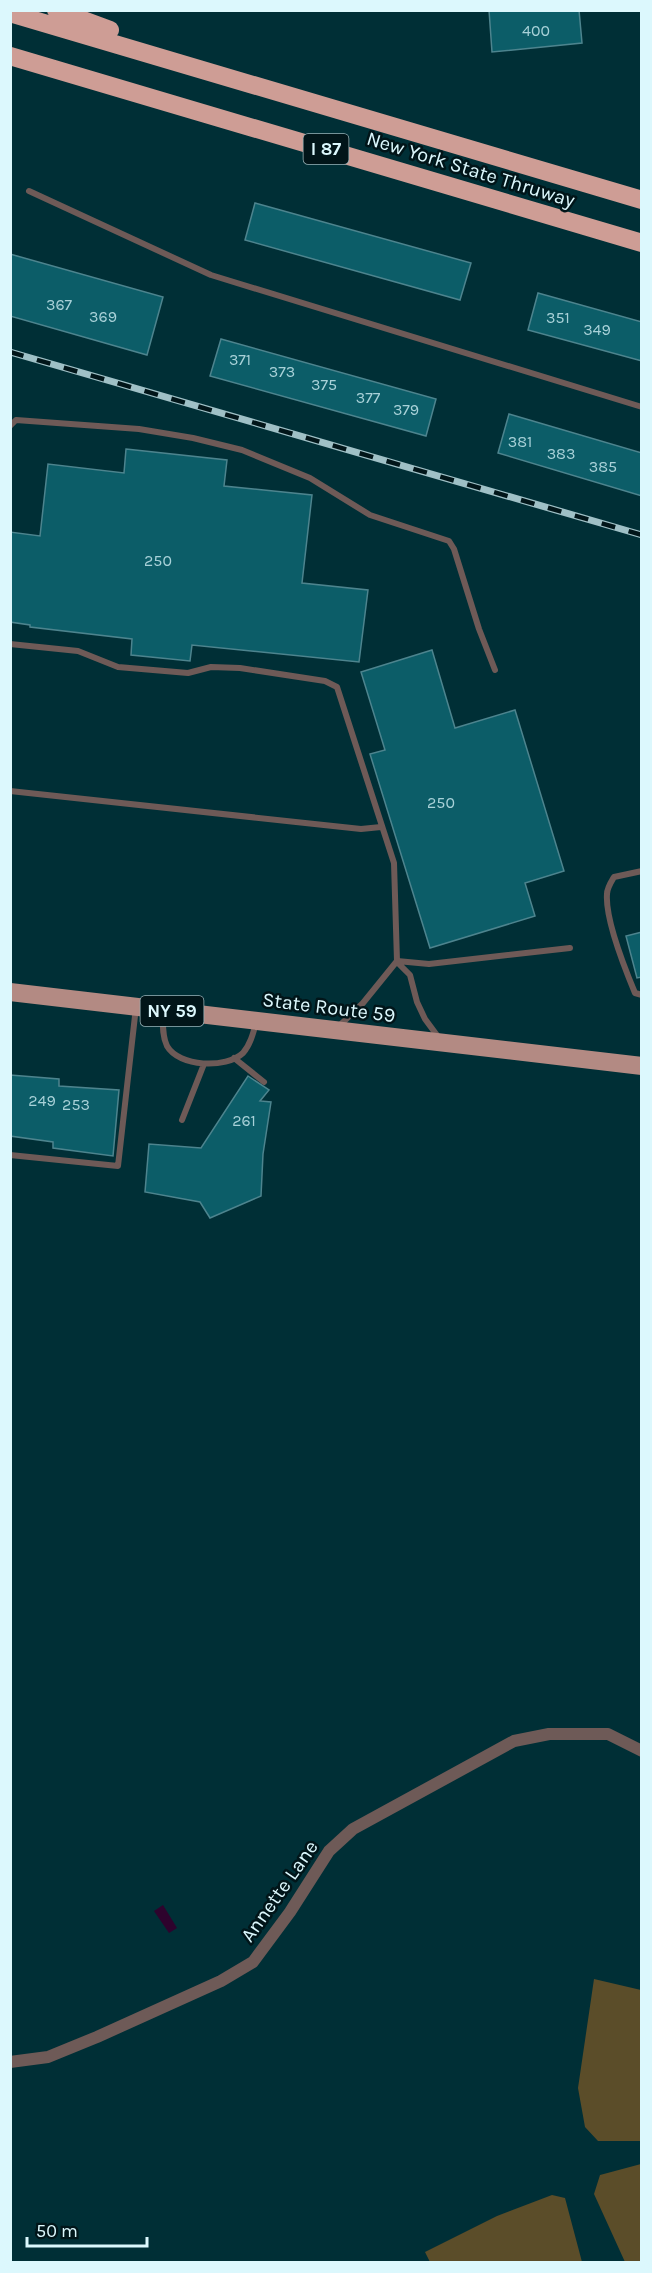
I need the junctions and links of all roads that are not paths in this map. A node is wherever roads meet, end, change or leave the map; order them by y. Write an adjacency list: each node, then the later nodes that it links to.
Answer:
1 (56, 10): 5 (highway)
2 (10, 13): 5 (highway, New York State Thruway / I 87)
3 (10, 56): 6 (highway, New York State Thruway / I 87)
4 (10, 67): 6 (highway)
5 (272, 90): 8 (highway, New York State Thruway / I 87)
6 (259, 129): 9 (highway, New York State Thruway / I 87)
7 (29, 191): 10 (lane)
8 (642, 200)
9 (642, 243)
10 (642, 407)
11 (10, 426): 13 (lane)
12 (10, 644): 15 (lane)
13 (495, 670)
14 (10, 791): 15 (lane)
15 (381, 827): 18 (lane)
16 (642, 871): 20 (lane)
17 (570, 948): 18 (lane)
18 (397, 962): 24 (lane); 25 (lane)
19 (10, 992): 21 (main road, State Route 59 / NY 59)
20 (642, 995)
21 (136, 1007): 22 (main road, State Route 59 / NY 59); 31 (lane)
22 (163, 1010): 23 (main road, State Route 59 / NY 59); 27 (lane)
23 (257, 1021): 24 (main road, State Route 59 / NY 59); 26 (lane)
24 (334, 1030): 25 (main road, State Route 59 / NY 59)
25 (442, 1043): 28 (main road, State Route 59 / NY 59)
26 (234, 1058): 27 (lane); 29 (lane)
27 (204, 1064): 30 (lane)
28 (642, 1066)
29 (264, 1082)
30 (182, 1120)
31 (10, 1155)
32 (642, 1750): 33 (street, Annette Lane)
33 (10, 2062)

